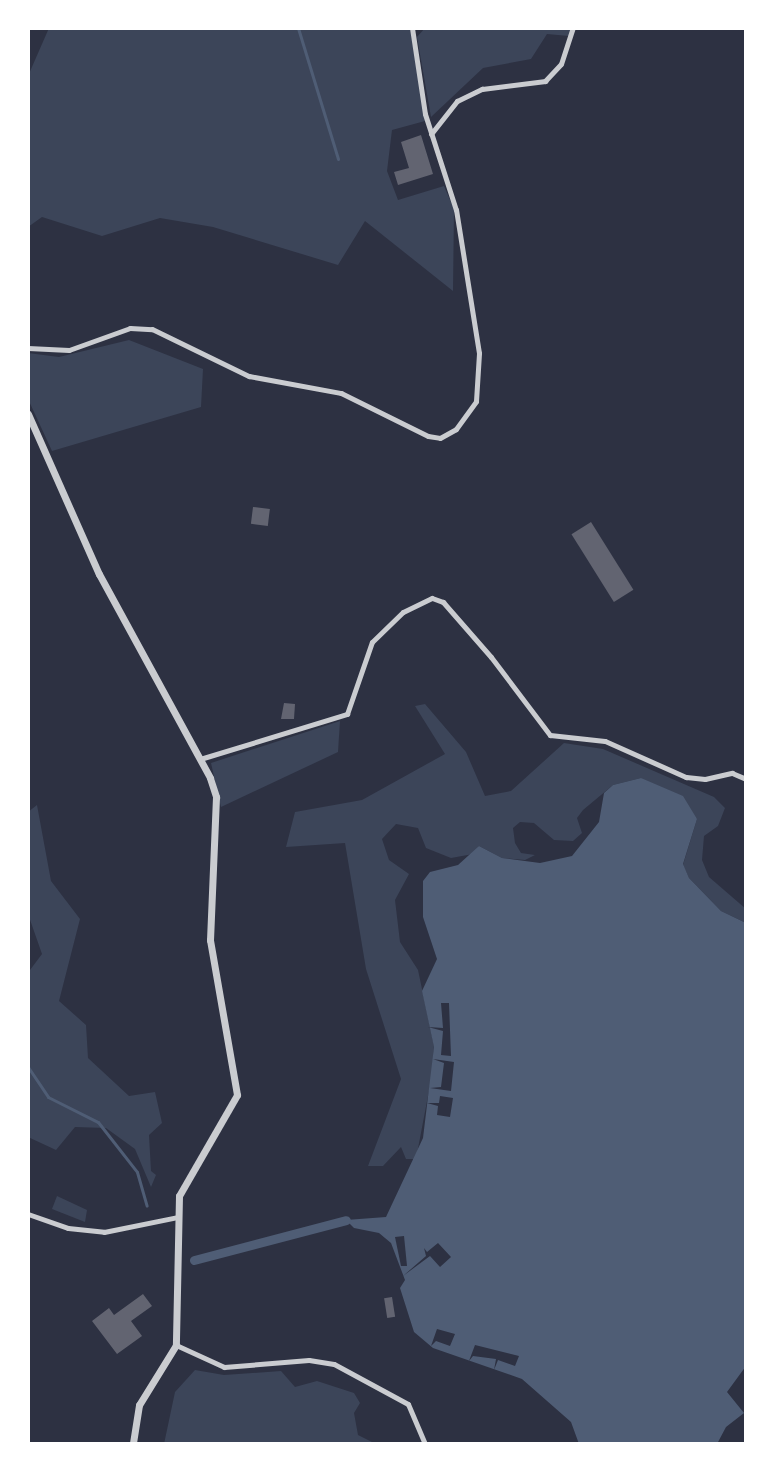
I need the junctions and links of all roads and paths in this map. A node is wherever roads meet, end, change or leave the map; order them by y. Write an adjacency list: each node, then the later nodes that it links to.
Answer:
1 (412, 28): 3 (street)
2 (573, 28): 3 (street)
3 (430, 135): 4 (street)
4 (28, 348)
5 (28, 414): 6 (street)
6 (200, 759): 7 (street); 9 (street)
7 (746, 779)
8 (28, 1214): 9 (street)
9 (178, 1222): 10 (street)
10 (176, 1345): 11 (street); 12 (street)
11 (133, 1444)
12 (425, 1444)

